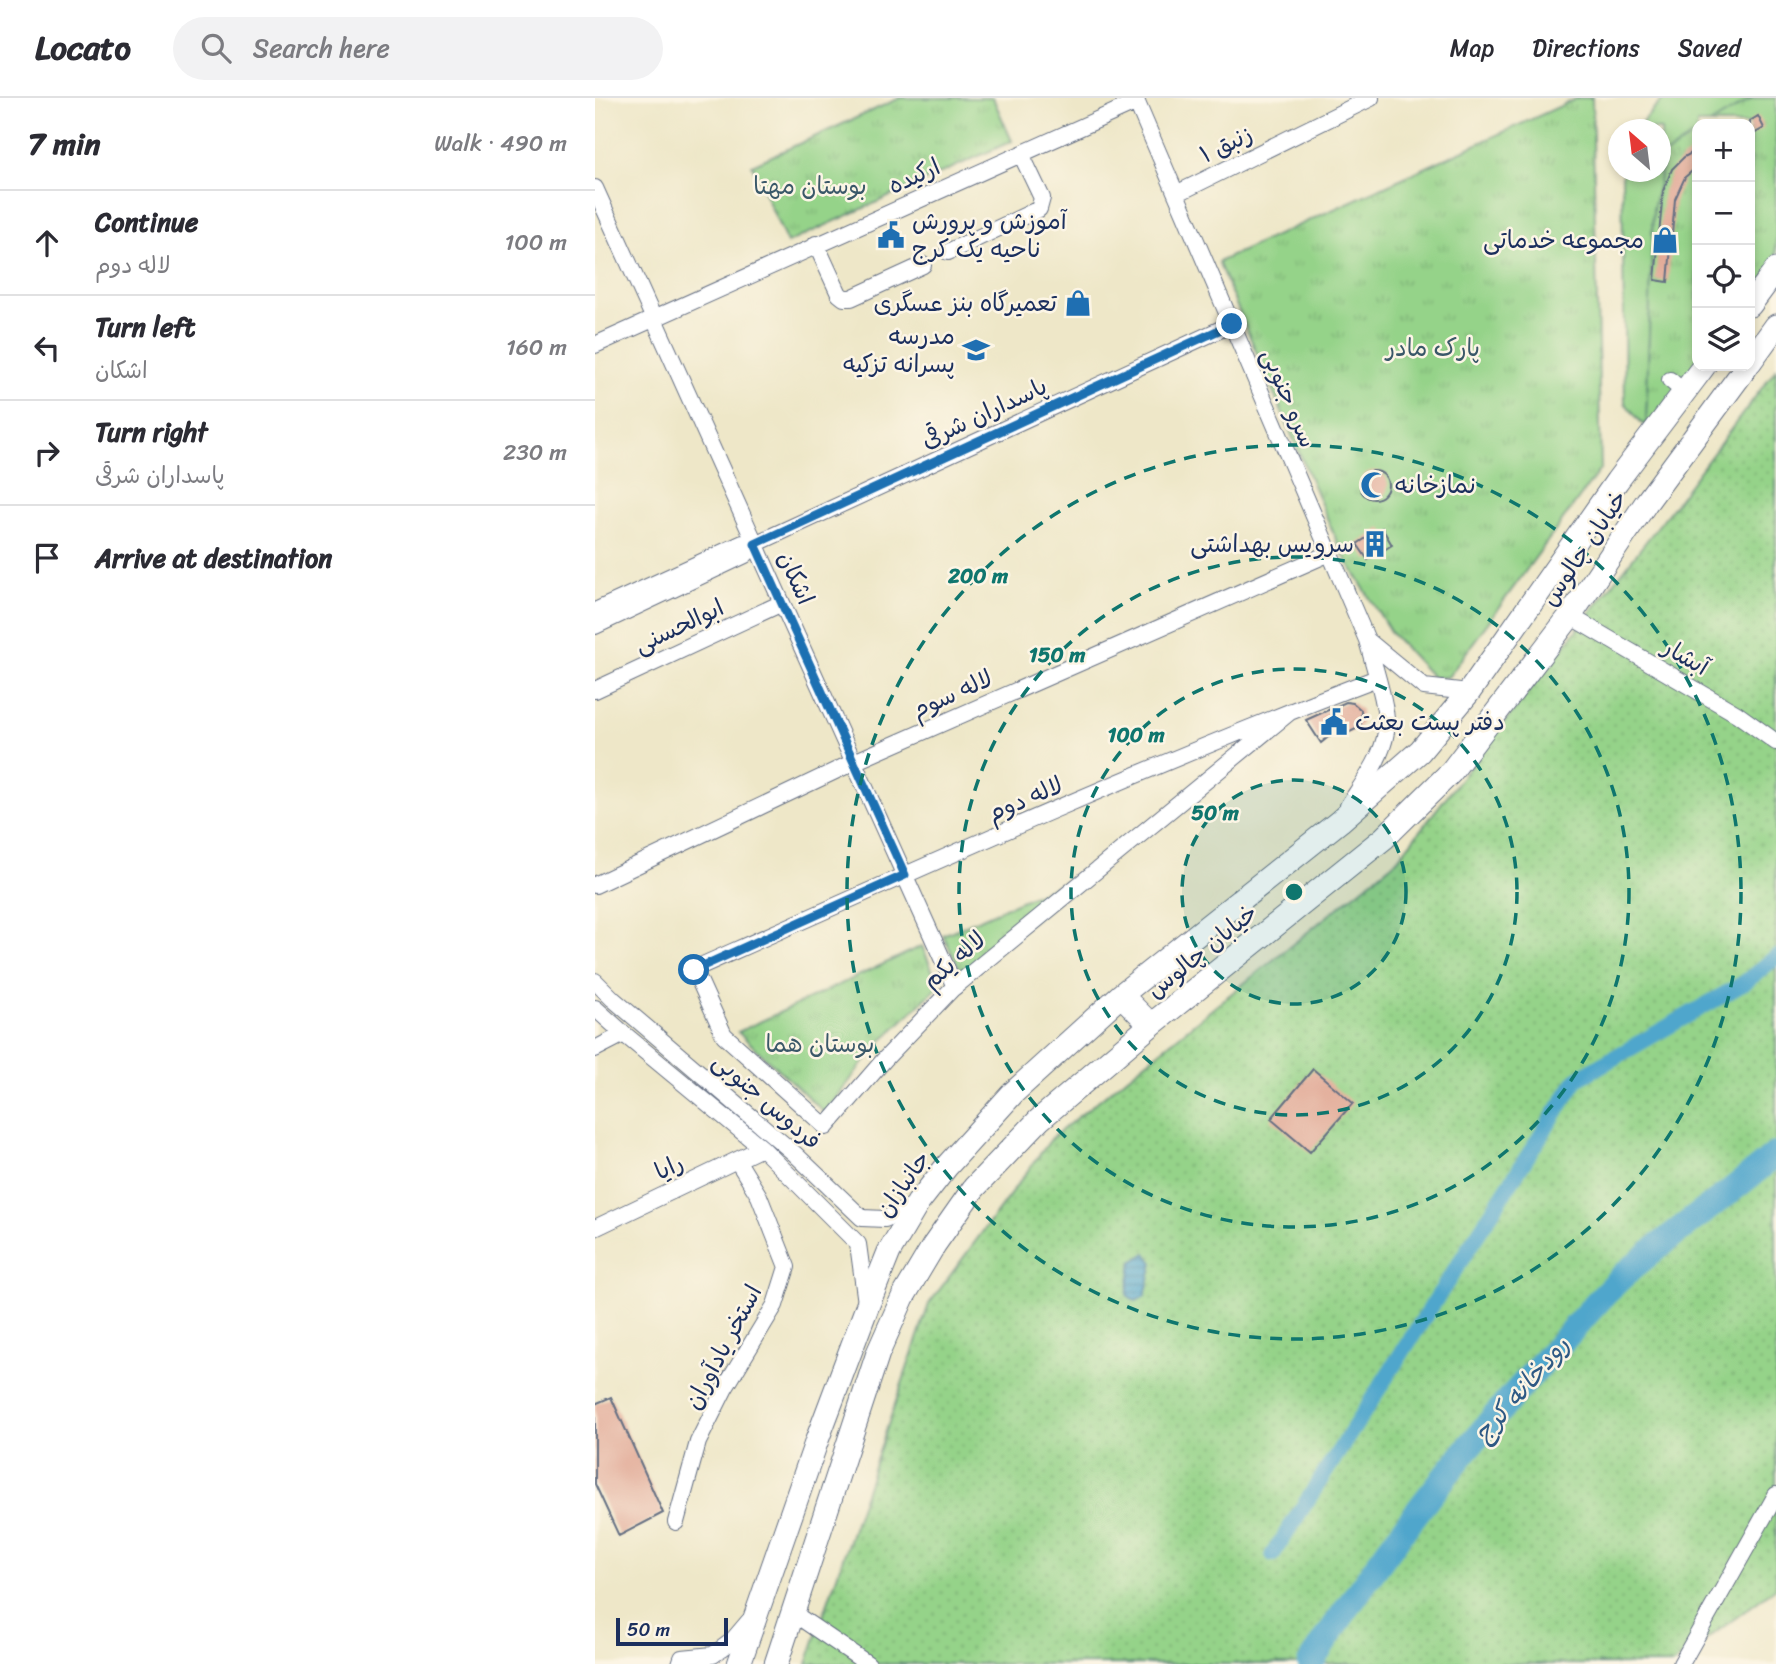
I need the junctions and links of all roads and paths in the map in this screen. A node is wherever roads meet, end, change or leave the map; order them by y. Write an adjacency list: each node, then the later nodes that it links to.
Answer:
1 (1371, 98): 5 (street, زنبق ۱)
2 (1136, 100): 3 (street, ارکیده); 5 (street, سرو جنوبی)
3 (1021, 154): 6 (street, ارکیده); 7 (street)
4 (595, 188): 11 (street, اشکان)
5 (1176, 194): 12 (street, سرو جنوبی)
6 (816, 244): 8 (street); 11 (street, ارکیده)
7 (948, 252)
8 (923, 265)
9 (1776, 270): 10 (highway)
10 (1755, 298)
11 (653, 317): 14 (street, ارکیده); 18 (street, اشکان)
12 (1232, 324): 18 (street, پاسداران شرقی); 19 (street, سرو جنوبی)
13 (1776, 326): 15 (highway, خیابان چالوس)
14 (595, 345)
15 (1755, 354)
16 (1697, 371): 27 (highway, خیابان چالوس)
17 (1743, 371): 22 (highway, خیابان چالوس)
18 (755, 544): 20 (street, اشکان); 21 (street, پاسداران شرقی); 23 (street, پاسداران شرقی)
19 (1330, 553): 24 (street, سرو جنوبی); 30 (street, لاله سوم)
20 (782, 603): 26 (street, ابوالحسنی); 30 (street, اشکان)
21 (595, 611)
22 (1570, 616): 29 (street, آبشار); 40 (highway, خیابان چالوس)
23 (595, 625)
24 (1367, 640): 25 (street, سرو جنوبی); 27 (street)
25 (1377, 678): 28 (street, لاله دوم); 31 (street, سرو جنوبی)
26 (595, 690)
27 (1469, 692): 31 (highway, خیابان چالوس)
28 (1291, 711): 33 (street, لاله دوم); 37 (street, لاله یکم)
29 (1776, 741)
30 (854, 762): 33 (street, اشکان); 34 (street, لاله سوم)
31 (1340, 821): 32 (highway, خیابان چالوس)
32 (1292, 859): 38 (highway, جانبازان)
33 (905, 875): 35 (street, لاله دوم); 37 (street, اشکان)
34 (595, 885)
35 (694, 970): 37 (street, لاله یکم)
36 (595, 981): 45 (street, فردوس جنوبی)
37 (955, 987)
38 (1121, 995): 40 (highway); 45 (highway, جانبازان)
39 (595, 1008): 41 (street, فردوس جنوبی)
40 (1151, 1025): 51 (highway, خیابان چالوس)
41 (624, 1034): 42 (street); 43 (street, فردوس جنوبی)
42 (595, 1049)
43 (762, 1148): 44 (street, رایا); 47 (street, فردوس جنوبی)
44 (737, 1160): 46 (street, رایا); 49 (street, استخر یادآوران)
45 (918, 1203): 47 (highway, جانبازان)
46 (595, 1228)
47 (867, 1307): 50 (highway, جانبازان)
48 (1776, 1495): 56 (street)
49 (676, 1522)
50 (757, 1611): 52 (street); 53 (highway, جانبازان)
51 (793, 1613): 54 (highway); 55 (street)
52 (680, 1664)
53 (739, 1664)
54 (776, 1664)
55 (868, 1664)
56 (1681, 1664)

